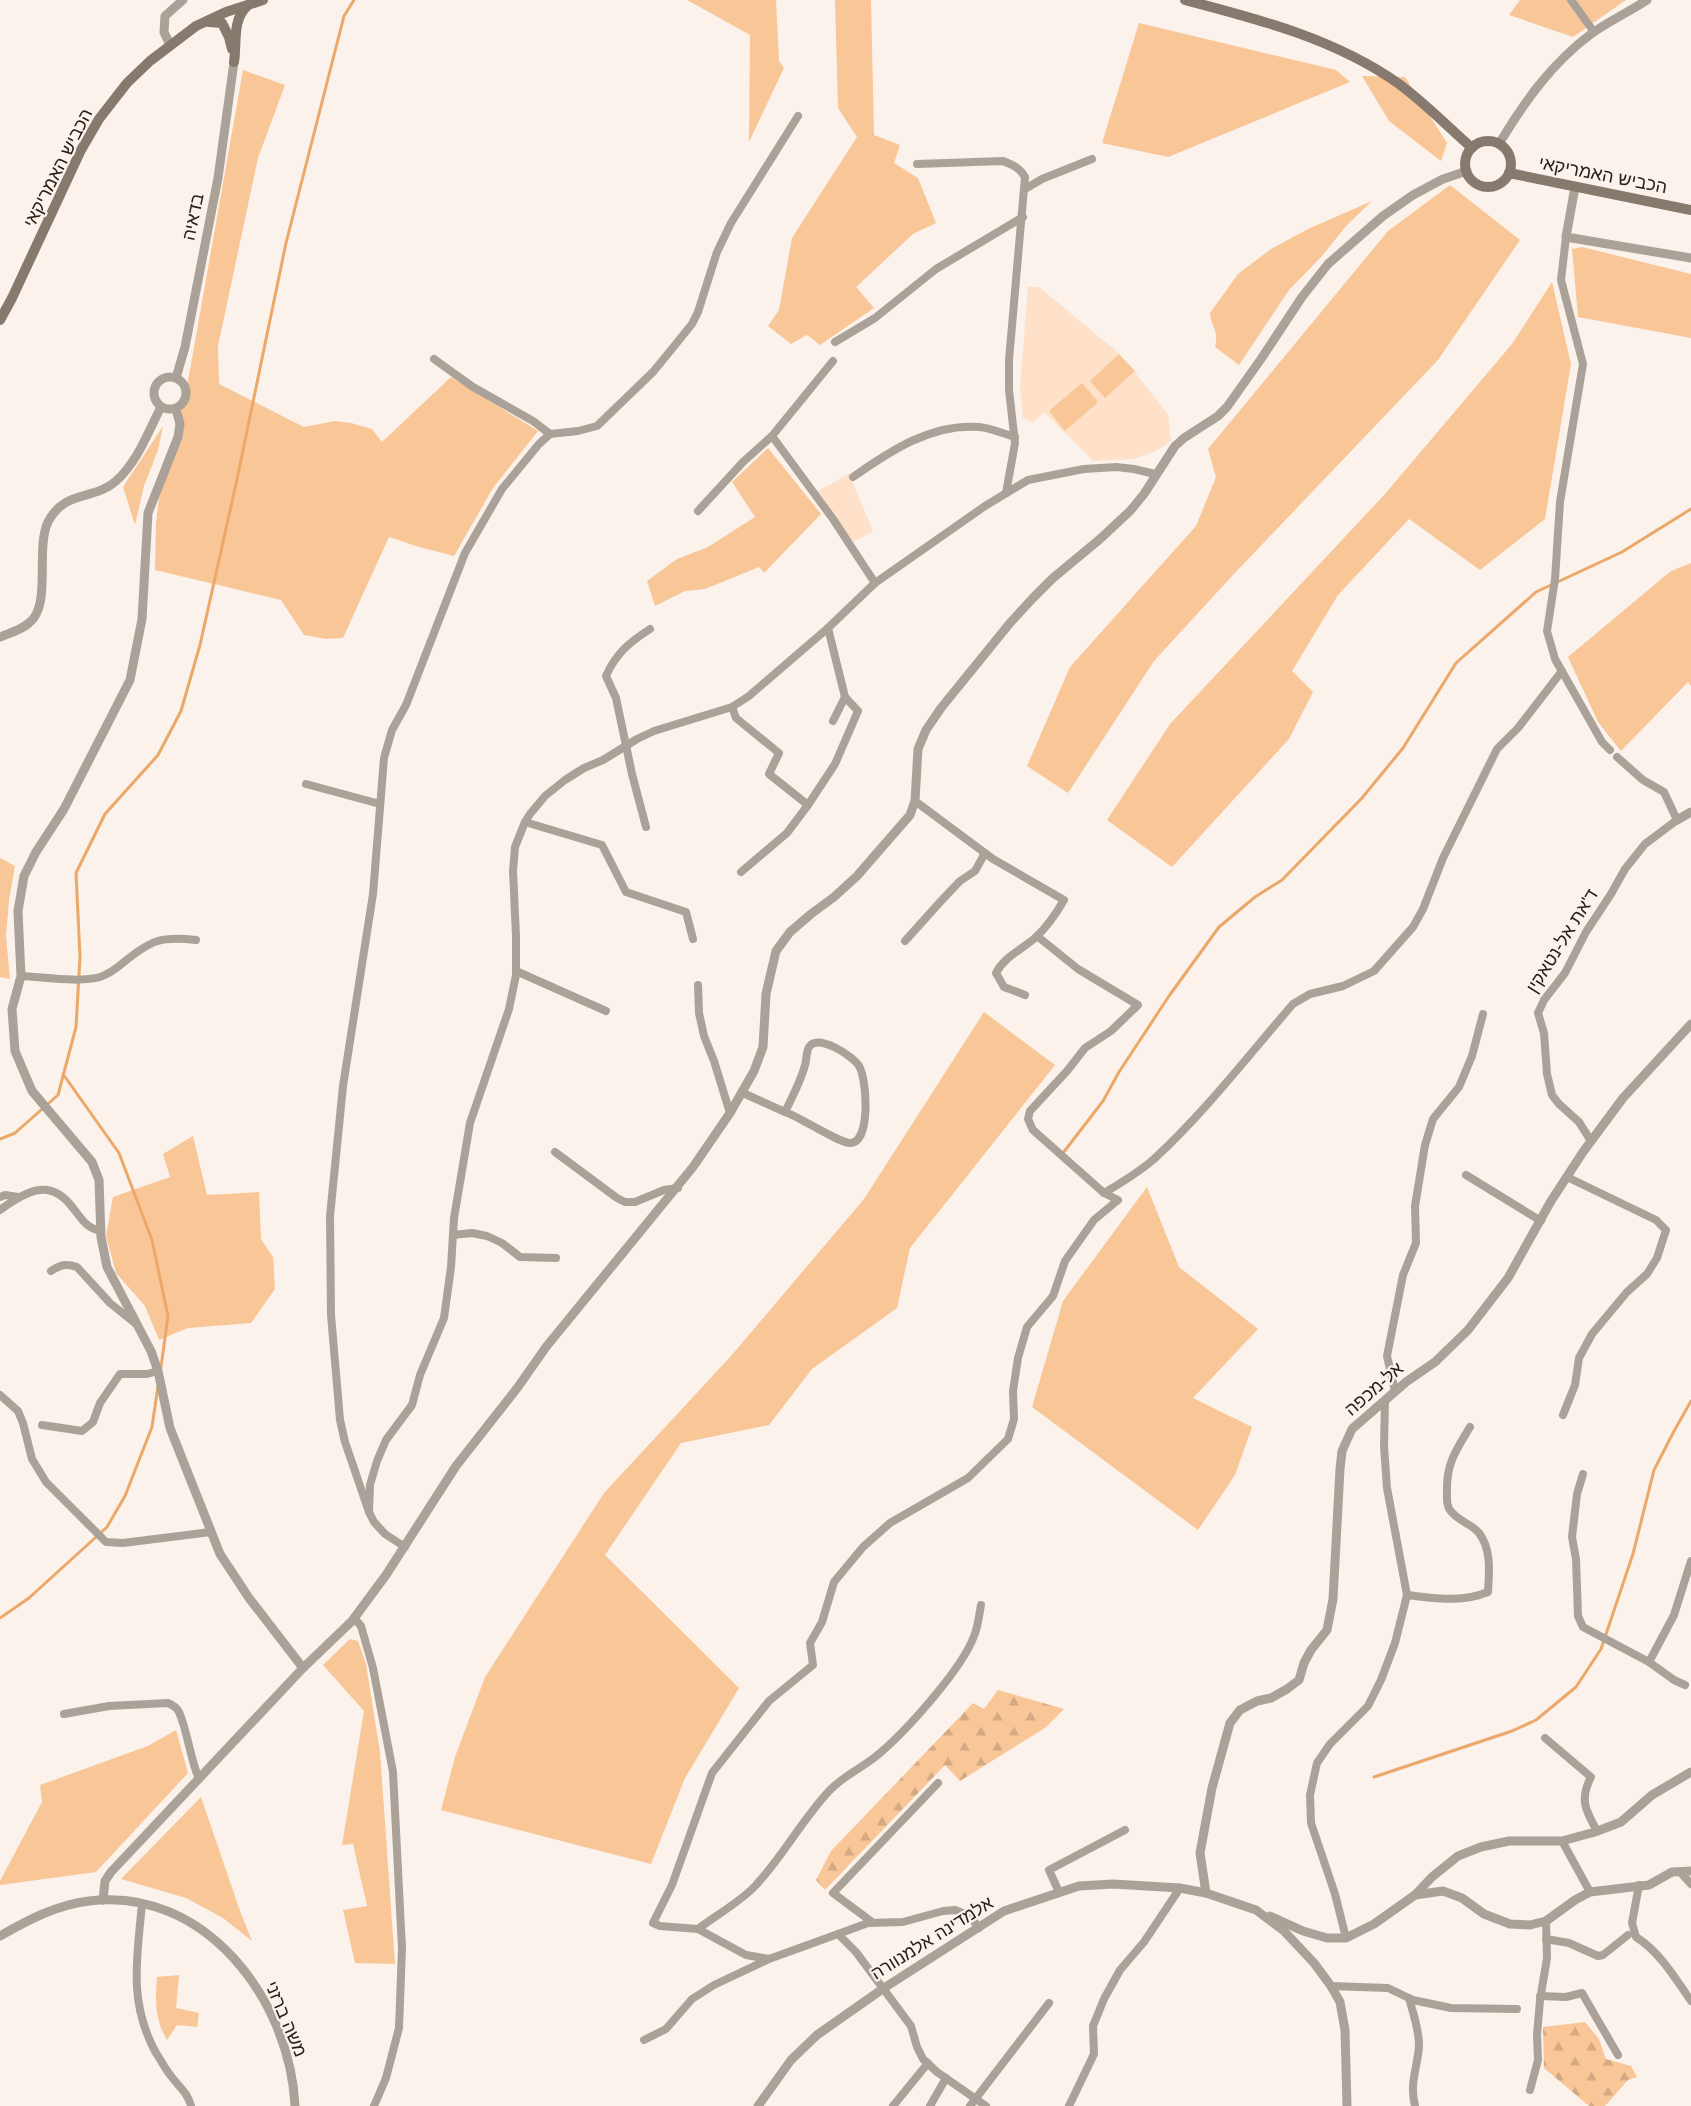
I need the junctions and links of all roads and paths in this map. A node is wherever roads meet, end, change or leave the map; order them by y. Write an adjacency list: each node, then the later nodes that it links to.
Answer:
1 (183, 0): 11 (street)
2 (263, 0): 6 (main road, הכביש האמריקאי)
3 (1185, 0): 15 (main road)
4 (1571, 0): 10 (street)
5 (1647, 0): 10 (street)
6 (248, 5): 7 (main road, הכביש האמריקאי); 9 (main road)
7 (226, 12): 8 (main road, הכביש האמריקאי); 9 (main road)
8 (205, 22): 11 (main road, הכביש האמריקאי); 12 (main road)
9 (237, 29): 12 (main road)
10 (1593, 32): 14 (street)
11 (170, 45): 26 (main road, הכביש האמריקאי)
12 (234, 62): 30 (street, בדאיה)
13 (798, 116): 33 (street)
14 (1499, 144): 15 (main road); 19 (main road)
15 (1472, 148): 18 (main road)
16 (1092, 159): 21 (street)
17 (917, 164): 21 (street)
18 (1467, 171): 19 (main road); 36 (street)
19 (1509, 173): 20 (main road, הכביש האמריקאי)
20 (1575, 187): 22 (main road, הכביש האמריקאי); 24 (street)
21 (1025, 189): 23 (street)
22 (1691, 210)
23 (1023, 218): 27 (street); 35 (street)
24 (1566, 237): 25 (street); 44 (street)
25 (1691, 258)
26 (0, 320)
27 (835, 342)
28 (434, 359): 33 (street)
29 (833, 361): 34 (street)
30 (176, 378): 31 (street); 32 (street)
31 (161, 407): 32 (street); 43 (street)
32 (176, 409): 66 (street)
33 (550, 435): 53 (street)
34 (772, 436): 39 (street); 40 (street)
35 (1015, 437): 37 (street); 38 (street)
36 (1155, 474): 38 (street); 52 (street)
37 (853, 477)
38 (1006, 493): 40 (street)
39 (698, 511)
40 (875, 583): 41 (street)
41 (828, 628): 45 (street); 46 (street)
42 (650, 629): 48 (street)
43 (0, 637)
44 (1562, 671): 49 (street); 80 (street)
45 (845, 696): 47 (street); 54 (street)
46 (732, 707): 48 (street); 54 (street)
47 (833, 721)
48 (626, 746): 57 (street); 58 (street)
49 (1610, 750)
50 (1617, 757): 56 (street)
51 (306, 784): 53 (street)
52 (915, 801): 59 (street); 72 (street)
53 (380, 804): 98 (street)
54 (808, 805): 60 (street)
55 (1691, 812): 56 (street, ד'את אל-נטאקין)
56 (1677, 820): 75 (street, ד'את אל-נטאקין)
57 (525, 822): 62 (street); 65 (street)
58 (646, 827)
59 (985, 853): 61 (street); 64 (street)
60 (741, 872)
61 (1037, 936): 68 (street); 80 (street)
62 (693, 939)
63 (196, 940): 66 (street)
64 (905, 941)
65 (516, 971): 69 (street); 86 (street)
66 (21, 976): 85 (street)
67 (698, 985): 74 (street)
68 (1025, 995)
69 (606, 1011)
70 (1483, 1014): 91 (street)
71 (1691, 1024): 75 (street, אל-מכפה)
72 (743, 1093): 73 (street); 74 (street)
73 (785, 1112): 73 (street)
74 (730, 1113): 79 (street)
75 (1591, 1141): 78 (street, אל-מכפה)
76 (555, 1152): 79 (street)
77 (1466, 1175): 84 (street)
78 (1567, 1177): 84 (street, אל-מכפה); 94 (street)
79 (678, 1188): 100 (street)
80 (1104, 1193): 131 (street)
81 (0, 1197): 82 (street)
82 (18, 1197): 83 (street); 85 (street)
83 (0, 1210)
84 (1541, 1221): 91 (street, אל-מכפה)
85 (101, 1231): 89 (street)
86 (453, 1235): 87 (street); 98 (street)
87 (556, 1258)
88 (51, 1271): 89 (street)
89 (137, 1325): 90 (street)
90 (158, 1371): 95 (street); 99 (street)
91 (1395, 1391): 93 (street, אל-מכפה)
92 (0, 1395): 99 (street)
93 (1385, 1401): 102 (street); 123 (street, אל-מכפה)
94 (1563, 1415)
95 (42, 1425)
96 (1470, 1427): 102 (street)
97 (1583, 1474): 105 (street)
98 (369, 1512): 100 (street)
99 (212, 1532): 106 (street)
100 (405, 1547): 104 (street)
101 (1691, 1561): 105 (street)
102 (1407, 1595): 135 (street)
103 (981, 1605): 131 (street)
104 (354, 1618): 106 (street); 153 (street)
105 (1649, 1662): 107 (street)
106 (303, 1668): 111 (street)
107 (1685, 1685)
108 (64, 1714): 111 (street)
109 (1545, 1738): 114 (street)
110 (1691, 1772): 114 (street)
111 (199, 1779): 125 (street)
112 (938, 1783): 129 (street)
113 (1125, 1830): 121 (street)
114 (1597, 1831): 115 (street)
115 (1562, 1841): 122 (street); 124 (street)
116 (1691, 1871): 117 (street)
117 (1680, 1872): 118 (street); 119 (street)
118 (1691, 1884)
119 (1639, 1885): 122 (street); 142 (street)
120 (1180, 1888): 121 (street, אלמדינה אלמנוורה); 123 (street, אלמדינה אלמנוורה); 159 (street)
121 (1059, 1892): 130 (street, אלמדינה אלמנוורה)
122 (1590, 1892): 128 (street)
123 (1206, 1893): 127 (street, אלמדינה אלמנוורה)
124 (1415, 1894): 128 (street); 135 (street)
125 (103, 1900): 126 (street, משה ברזני); 134 (street, משה ברזני)
126 (142, 1904): 151 (street); 152 (street, משה ברזני)
127 (1256, 1910): 135 (street); 138 (street, אלמדינה אלמנוורה)
128 (1546, 1921): 136 (street)
129 (872, 1922): 130 (street); 132 (street)
130 (979, 1928): 139 (street, אלמדינה אלמנוורה)
131 (698, 1929): 137 (street)
132 (838, 1934): 137 (street); 139 (street)
133 (1629, 1935): 136 (street)
134 (0, 1936)
135 (1346, 1938)
136 (1546, 1939): 140 (street)
137 (769, 1959): 145 (street)
138 (1331, 1986): 141 (street); 160 (street, אלמדינה אלמנוורה)
139 (884, 1988): 147 (street); 154 (street, אלמדינה אלמנוורה)
140 (1540, 1996): 146 (street); 149 (street)
141 (1409, 1998): 144 (street); 161 (street)
142 (1691, 2001)
143 (1049, 2003): 150 (street)
144 (1517, 2009)
145 (644, 2040)
146 (1618, 2055)
147 (928, 2063): 148 (street); 155 (street)
148 (946, 2078): 150 (street); 156 (street)
149 (1530, 2090)
150 (975, 2098): 157 (street); 158 (street)
151 (191, 2106)
152 (295, 2106)
153 (374, 2106)
154 (758, 2106)
155 (892, 2106)
156 (930, 2106)
157 (970, 2106)
158 (986, 2106)
159 (1069, 2106)
160 (1347, 2106)
161 (1415, 2106)

